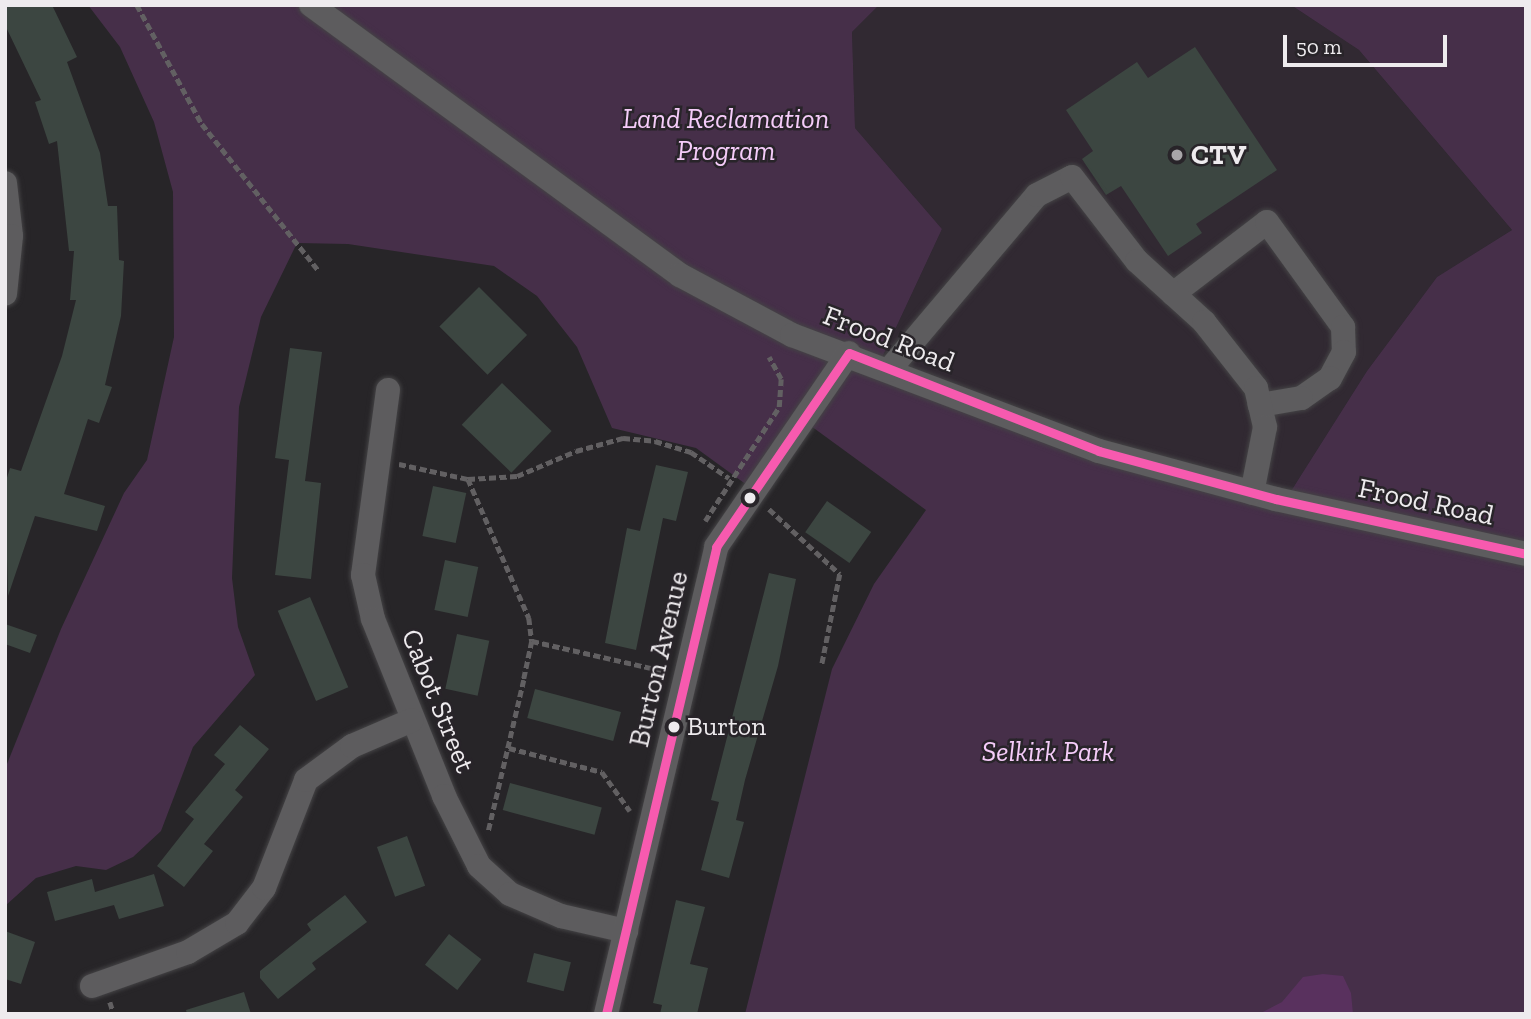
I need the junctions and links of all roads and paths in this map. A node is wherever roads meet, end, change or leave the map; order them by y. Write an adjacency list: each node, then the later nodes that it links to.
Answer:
1 (137, 5): 4 (path)
2 (311, 5): 7 (street, Frood Road)
3 (5, 184): 6 (street)
4 (319, 271)
5 (1173, 293): 8 (street); 10 (street); 10 (street)
6 (5, 294)
7 (849, 353): 8 (street, Frood Road); 14 (street, Burton Avenue)
8 (889, 370): 15 (street, Frood Road)
9 (388, 390): 11 (street, Cabot Street)
10 (1260, 405): 15 (street)
11 (377, 460): 12 (path); 20 (street, Cabot Street)
12 (468, 478): 13 (path); 17 (path)
13 (729, 478)
14 (749, 493): 18 (path); 24 (street, Burton Avenue)
15 (1252, 493): 16 (street, Frood Road)
16 (1526, 554)
17 (532, 640): 19 (path); 21 (path)
18 (822, 664)
19 (664, 671)
20 (412, 720): 23 (street, Cabot Street); 25 (street)
21 (509, 748): 22 (path); 23 (path)
22 (630, 811)
23 (479, 866): 24 (street, Cabot Street)
24 (626, 931): 26 (street, Burton Avenue)
25 (92, 986)
26 (606, 1014)

